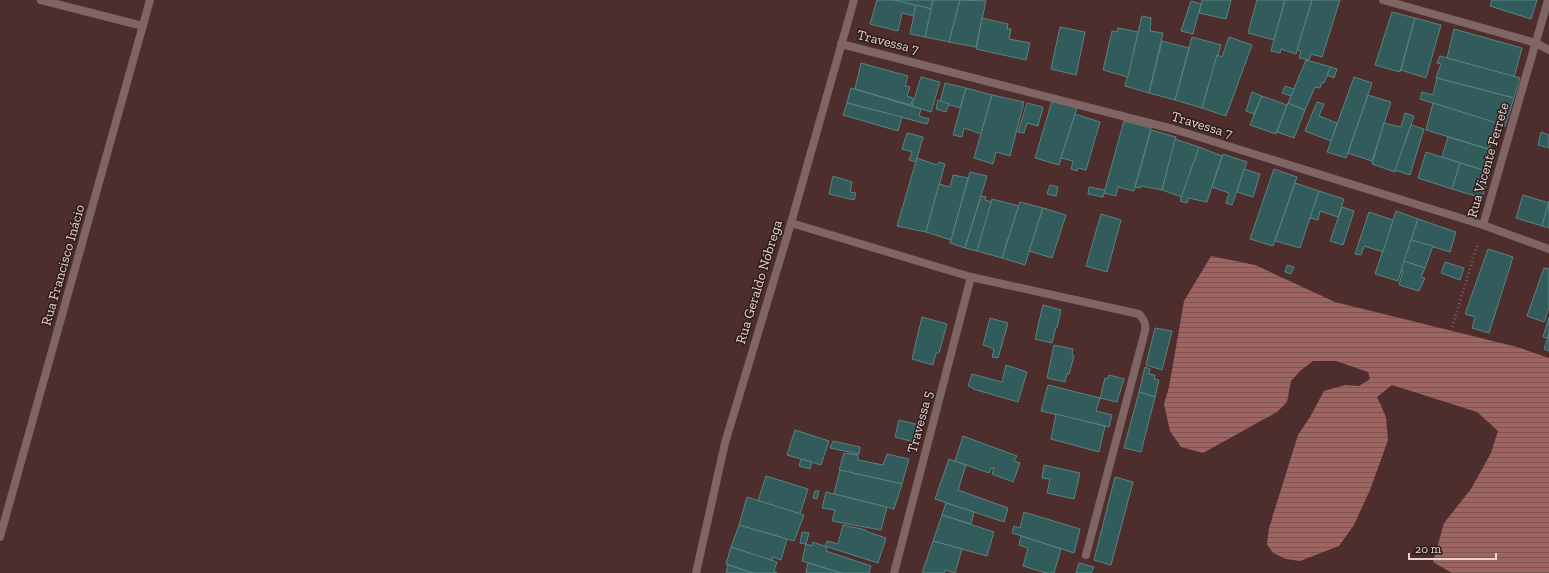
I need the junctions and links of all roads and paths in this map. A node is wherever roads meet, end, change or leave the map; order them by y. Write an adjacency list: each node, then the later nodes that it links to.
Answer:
1 (41, 0): 6 (street)
2 (150, 0): 6 (street, Rua Francisco Inácio)
3 (854, 0): 8 (street, Rua Geraldo Nóbrega)
4 (1383, 0): 7 (street)
5 (1548, 0): 7 (street, Rua Vicente Ferrete)
6 (143, 26): 15 (street, Rua Francisco Inácio)
7 (1536, 43): 9 (street); 11 (street, Rua Vicente Ferrete)
8 (841, 44): 10 (street, Rua Geraldo Nóbrega); 11 (street, Travessa 7)
9 (1549, 50)
10 (791, 223): 13 (street); 17 (street, Rua Geraldo Nóbrega)
11 (1483, 225): 12 (street, Travessa 7); 14 (path, Rua Vicente Ferrete)
12 (1549, 249)
13 (971, 277): 16 (street); 18 (street, Travessa 5)
14 (1452, 326)
15 (0, 537)
16 (1086, 555)
17 (696, 573)
18 (894, 573)

